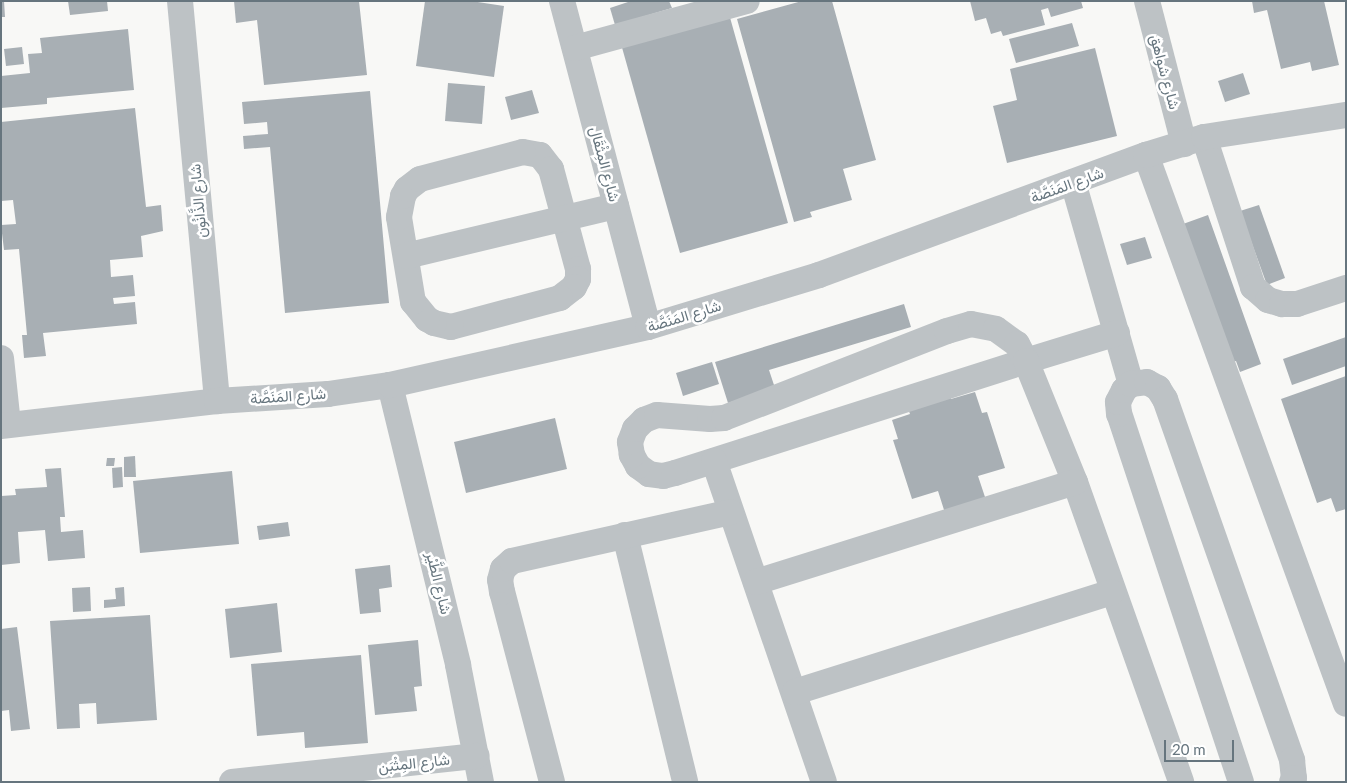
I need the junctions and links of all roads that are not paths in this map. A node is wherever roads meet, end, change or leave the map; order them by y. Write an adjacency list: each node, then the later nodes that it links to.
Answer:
1 (180, 1): 20 (street, شارع الذَّانُون)
2 (562, 1): 5 (street, شارع المِثْقَال)
3 (747, 1): 5 (street)
4 (1147, 1): 7 (street, شارع شواهق)
5 (575, 48): 10 (street, شارع المِثْقَال)
6 (1346, 115): 7 (street, شارع المَنَصَّة)
7 (1194, 140): 8 (street, شارع المَنَصَّة); 13 (street, شارع شواهق)
8 (1146, 155): 9 (street, شارع المَنَصَّة); 29 (street)
9 (1073, 182): 14 (street, شارع المَنَصَّة); 15 (street)
10 (616, 206): 11 (street); 14 (street, شارع المِثْقَال)
11 (564, 219): 12 (street); 12 (street); 12 (street)
12 (406, 256)
13 (1346, 288)
14 (648, 327): 19 (street, شارع المَنَصَّة)
15 (1116, 333): 17 (street); 18 (street)
16 (1, 358): 21 (street)
17 (1026, 361): 22 (street); 22 (street); 23 (street)
18 (1131, 384): 38 (street); 39 (street)
19 (390, 385): 20 (street, شارع المَنَصَّة); 30 (street, شارع الطَّيْر)
20 (217, 401): 21 (street, شارع المَنَصَّة)
21 (4, 426)
22 (714, 461): 24 (street)
23 (1075, 482): 26 (street); 27 (street)
24 (731, 512): 25 (street); 26 (street)
25 (625, 535): 34 (street); 35 (street)
26 (756, 582): 28 (street)
27 (1112, 592): 28 (street); 37 (street)
28 (795, 692): 36 (street)
29 (1346, 704)
30 (477, 756): 31 (street, شارع المِثْبَن); 33 (street, شارع الطَّيْر)
31 (344, 776): 32 (street, شارع المِثْبَن)
32 (232, 782)
33 (481, 782)
34 (552, 782)
35 (685, 782)
36 (824, 782)
37 (1181, 782)
38 (1242, 782)
39 (1292, 782)

